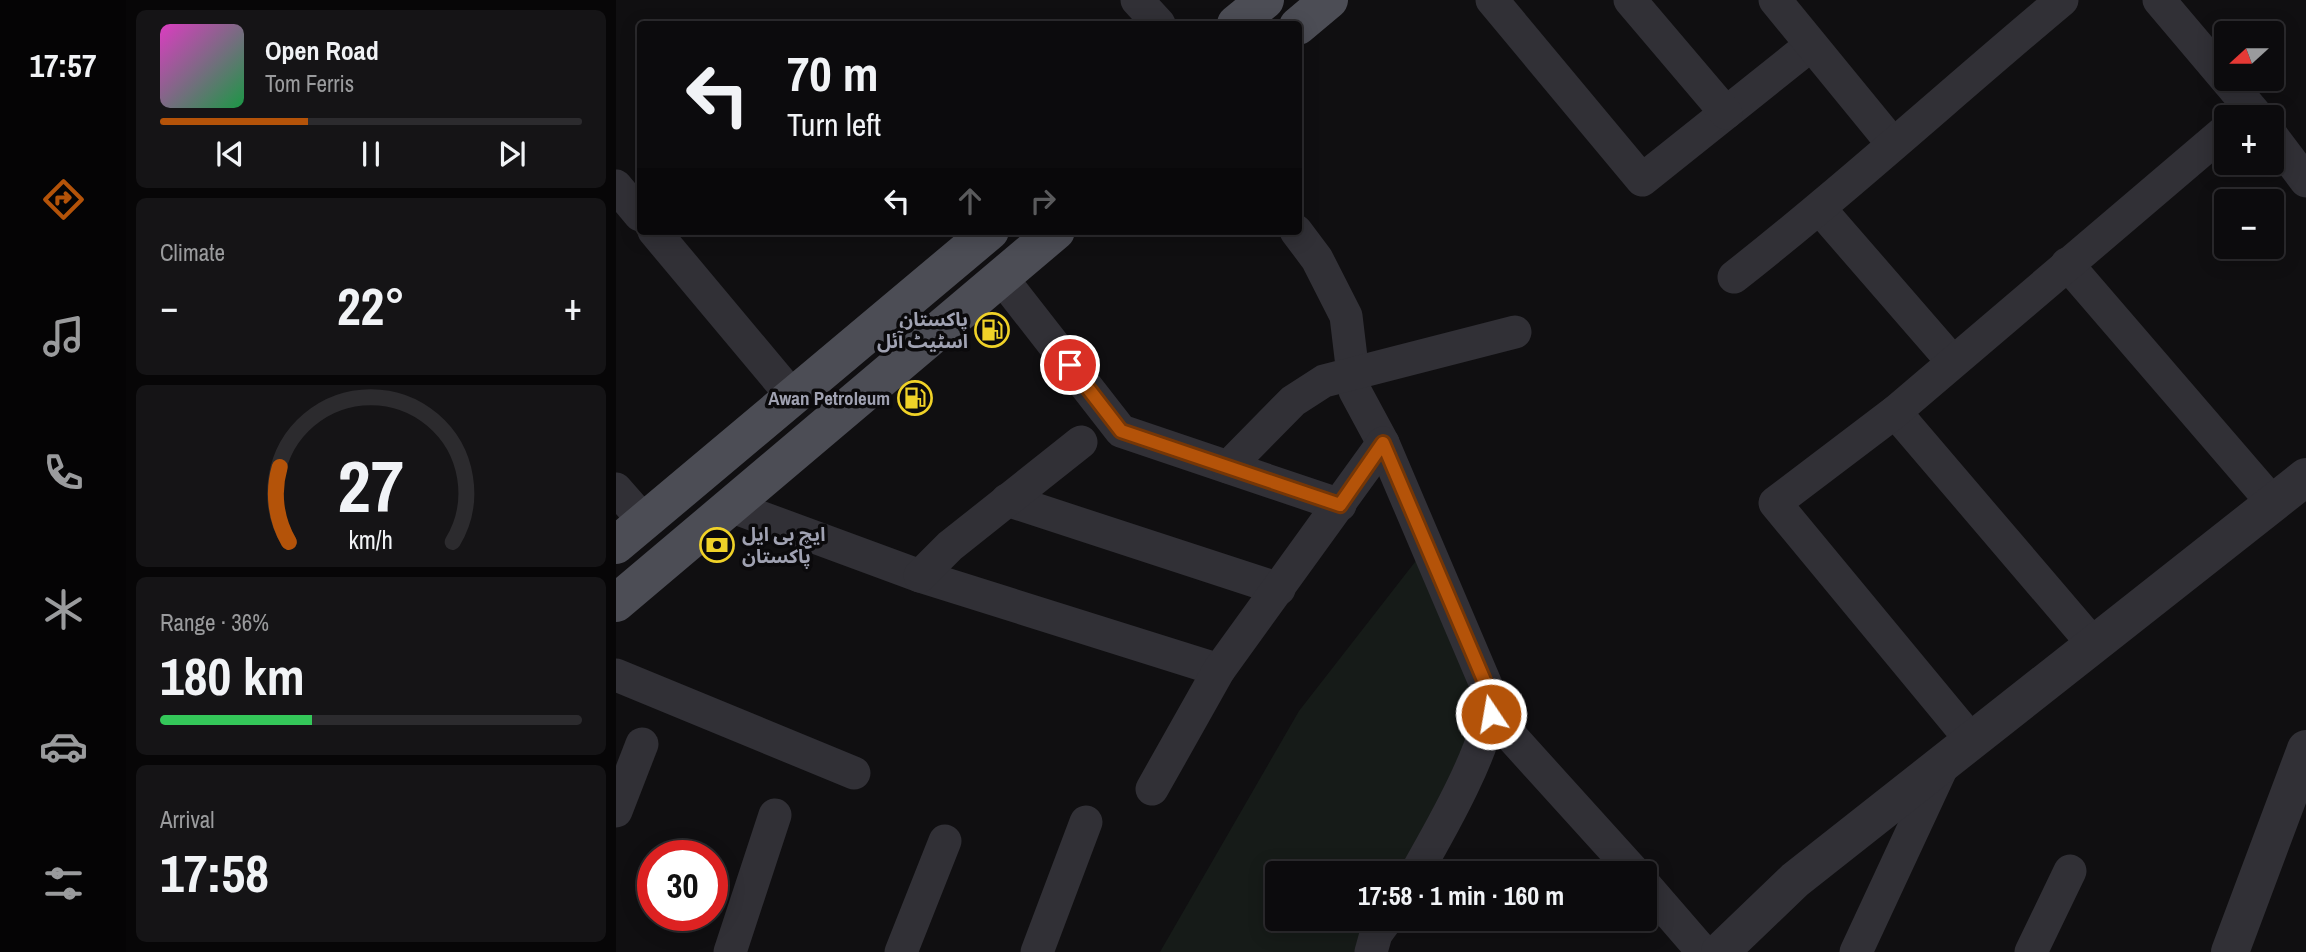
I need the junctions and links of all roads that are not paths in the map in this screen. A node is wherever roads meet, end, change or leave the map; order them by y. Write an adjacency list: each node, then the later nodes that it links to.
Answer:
1 (1138, 0): 9 (street)
2 (1265, 0): 10 (main road)
3 (1329, 0): 11 (main road)
4 (1492, 0): 14 (street)
5 (1630, 0): 14 (street)
6 (1775, 0): 12 (street)
7 (2062, 0): 16 (street)
8 (2175, 6): 13 (street)
9 (1156, 21)
10 (1240, 21)
11 (1302, 23)
12 (1811, 45): 14 (street); 16 (street)
13 (2243, 105)
14 (1726, 113)
15 (2214, 140): 26 (street)
16 (1892, 143): 20 (street)
17 (2284, 152): 18 (street)
18 (2306, 181)
19 (616, 186): 21 (street)
20 (1820, 209): 28 (street); 30 (street)
21 (637, 211)
22 (657, 235): 32 (street)
23 (985, 235): 32 (main road)
24 (1051, 235): 27 (main road)
25 (1299, 235): 31 (street)
26 (2067, 264): 30 (street); 40 (street)
27 (1001, 277): 36 (street); 42 (main road)
28 (1734, 277)
29 (1515, 332): 31 (street)
30 (1952, 361): 33 (street)
31 (1352, 373): 35 (street); 36 (street)
32 (793, 397): 43 (main road)
33 (1895, 412): 47 (street); 53 (street)
34 (1081, 442): 39 (street)
35 (1383, 443): 41 (street); 50 (street)
36 (1228, 467): 41 (street)
37 (2306, 477): 40 (street)
38 (616, 489): 43 (street)
39 (1007, 500): 44 (street); 45 (street)
40 (2273, 503): 47 (street)
41 (1340, 505): 45 (street)
42 (730, 506): 44 (street); 46 (main road)
43 (630, 533)
44 (920, 576): 48 (street)
45 (1279, 589): 48 (street)
46 (616, 603)
47 (2094, 645): 53 (street)
48 (1219, 670): 55 (street)
49 (616, 675): 54 (street)
50 (1491, 714): 60 (street); 61 (street)
51 (642, 744): 56 (street)
52 (2306, 749): 73 (street)
53 (1958, 753): 70 (street); 71 (street)
54 (854, 773)
55 (1152, 789)
56 (616, 811)
57 (775, 815): 65 (street)
58 (1086, 822): 67 (street)
59 (946, 841): 66 (street)
60 (1422, 861)
61 (1624, 861)
62 (2070, 871): 72 (street)
63 (1657, 899): 69 (street)
64 (1378, 931): 68 (street)
65 (730, 952)
66 (901, 952)
67 (1037, 952)
68 (1371, 952)
69 (1703, 952)
70 (1720, 952)
71 (1856, 952)
72 (2031, 952)
73 (2231, 952)

